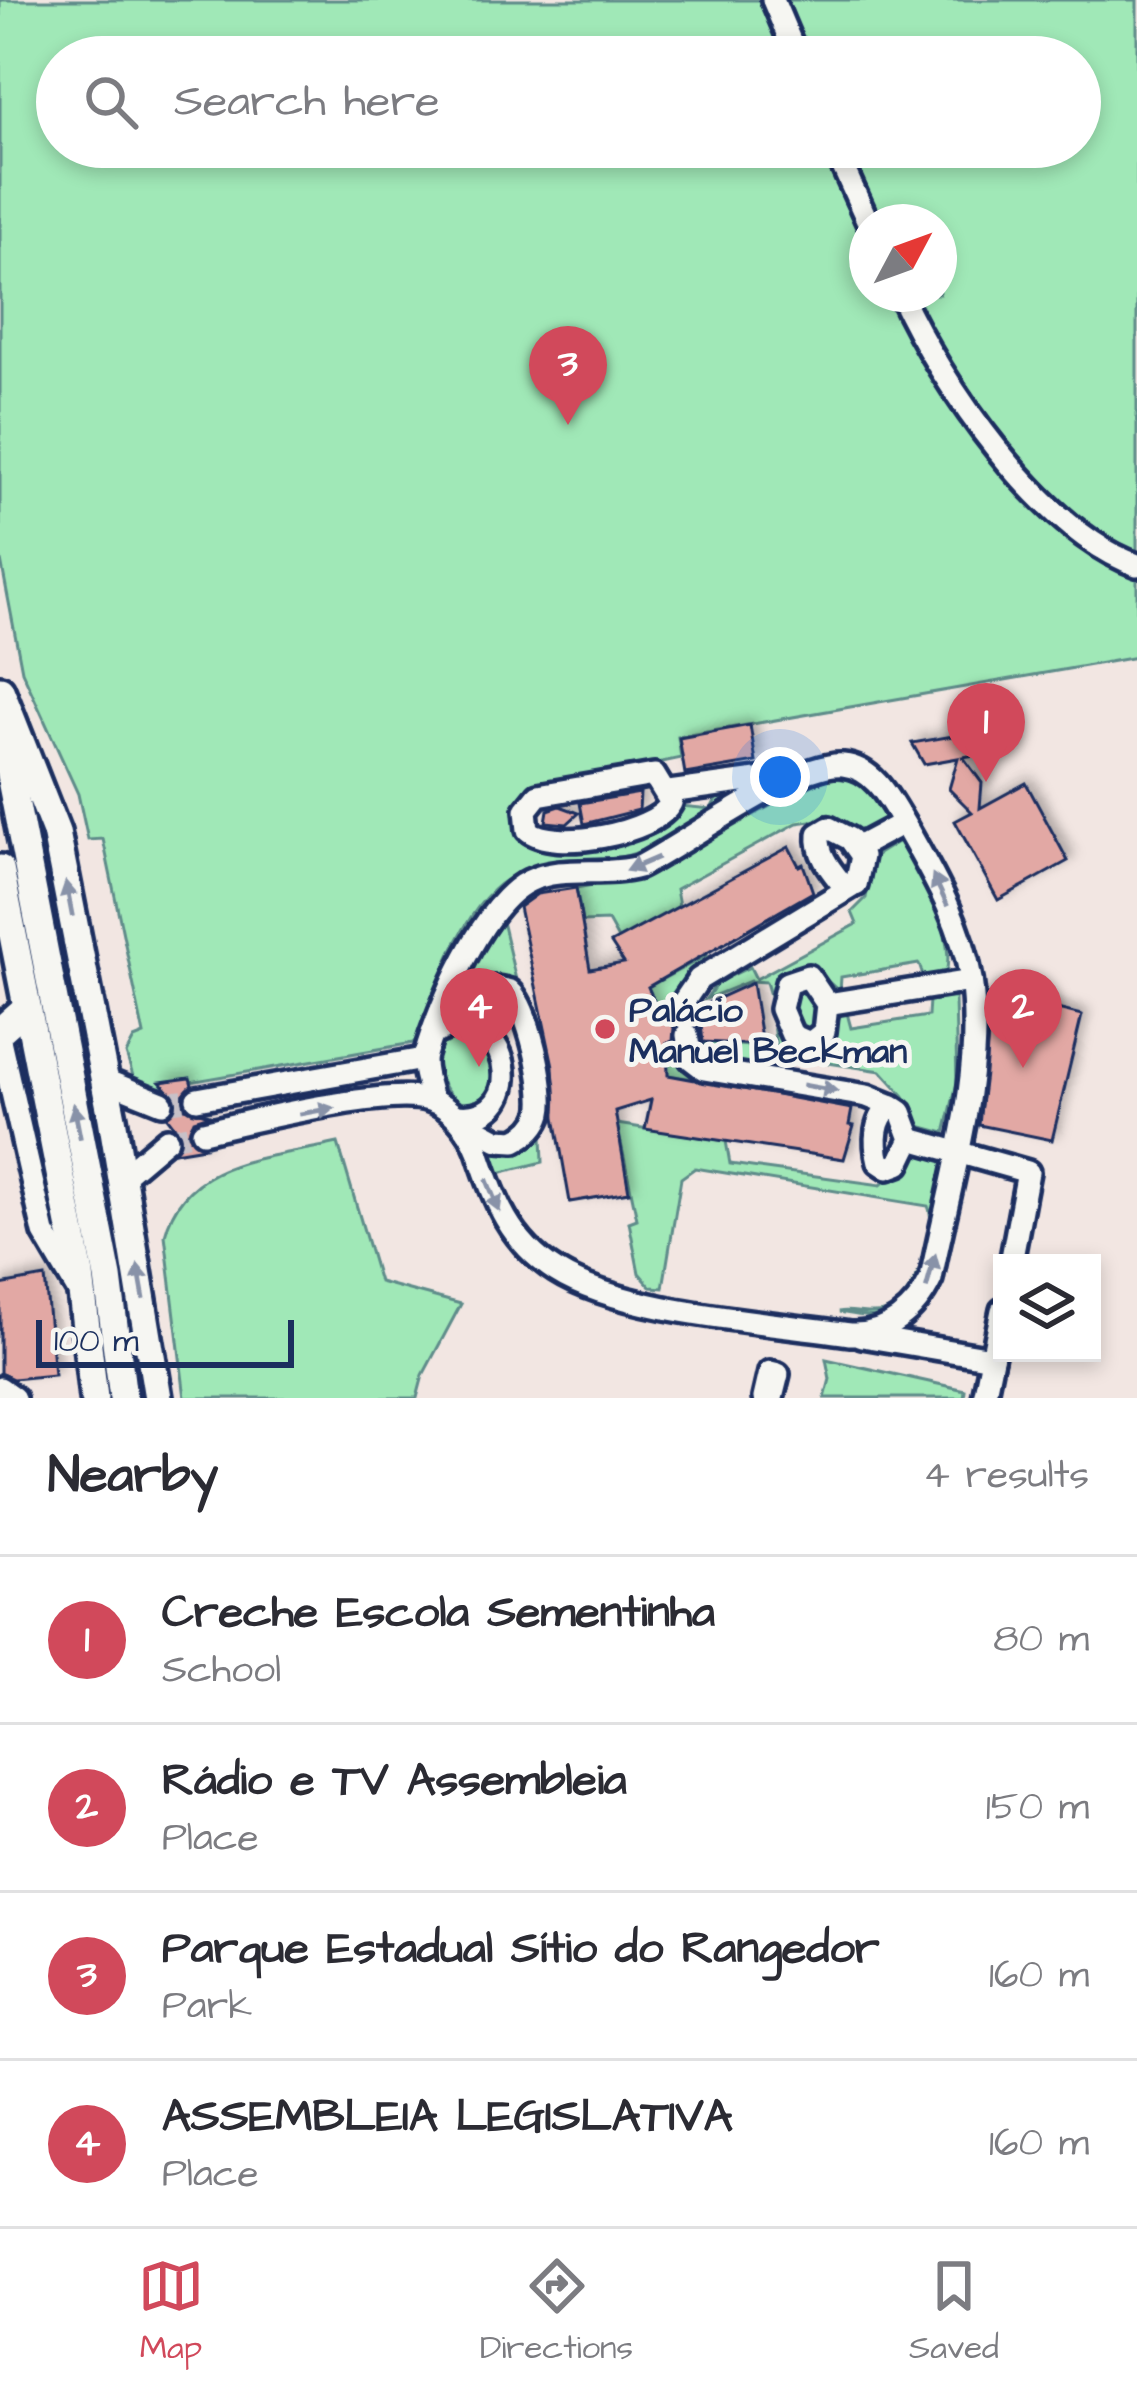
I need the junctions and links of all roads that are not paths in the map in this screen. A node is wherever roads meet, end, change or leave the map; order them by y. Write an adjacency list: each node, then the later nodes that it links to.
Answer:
1 (773, 0): 2 (street)
2 (788, 36)
3 (844, 168): 4 (street)
4 (860, 204)
5 (910, 312): 6 (street)
6 (1137, 566)
7 (0, 690): 10 (main road)
8 (0, 722): 9 (main road)
9 (3, 752): 10 (main road); 45 (main road, one-way to 9)
10 (33, 767): 23 (main road, one-way to 10)
11 (802, 773): 12 (street); 13 (street); 20 (street, one-way to 20)
12 (668, 792): 12 (street)
13 (903, 823): 14 (street); 17 (street, one-way to 13)
14 (858, 848): 16 (street); 16 (street)
15 (0, 869): 19 (main road)
16 (851, 887): 27 (street, one-way to 27)
17 (971, 981): 18 (street); 32 (street)
18 (827, 1004)
19 (27, 1007): 21 (main road); 35 (main road)
20 (435, 1034): 22 (street); 28 (street); 28 (street)
21 (0, 1035): 35 (street)
22 (423, 1059): 24 (street); 25 (street)
23 (105, 1081): 26 (street); 33 (main road)
24 (197, 1099)
25 (432, 1100): 28 (street); 29 (street, one-way to 25)
26 (162, 1103)
27 (892, 1106): 31 (street); 31 (street)
28 (455, 1116): 37 (street, one-way to 37)
29 (203, 1132)
30 (167, 1139): 33 (street)
31 (911, 1139): 32 (street)
32 (956, 1150): 34 (street); 36 (street, one-way to 32)
33 (122, 1177): 46 (main road, one-way to 33)
34 (1013, 1254)
35 (84, 1300): 43 (main road); 44 (main road)
36 (910, 1310): 37 (street); 38 (street)
37 (850, 1334): 38 (street)
38 (936, 1349): 40 (street)
39 (993, 1353): 40 (street)
40 (992, 1358): 47 (street)
41 (0, 1388): 42 (street)
42 (14, 1398)
43 (78, 1398)
44 (94, 1398)
45 (123, 1398)
46 (158, 1398)
47 (984, 1398)

